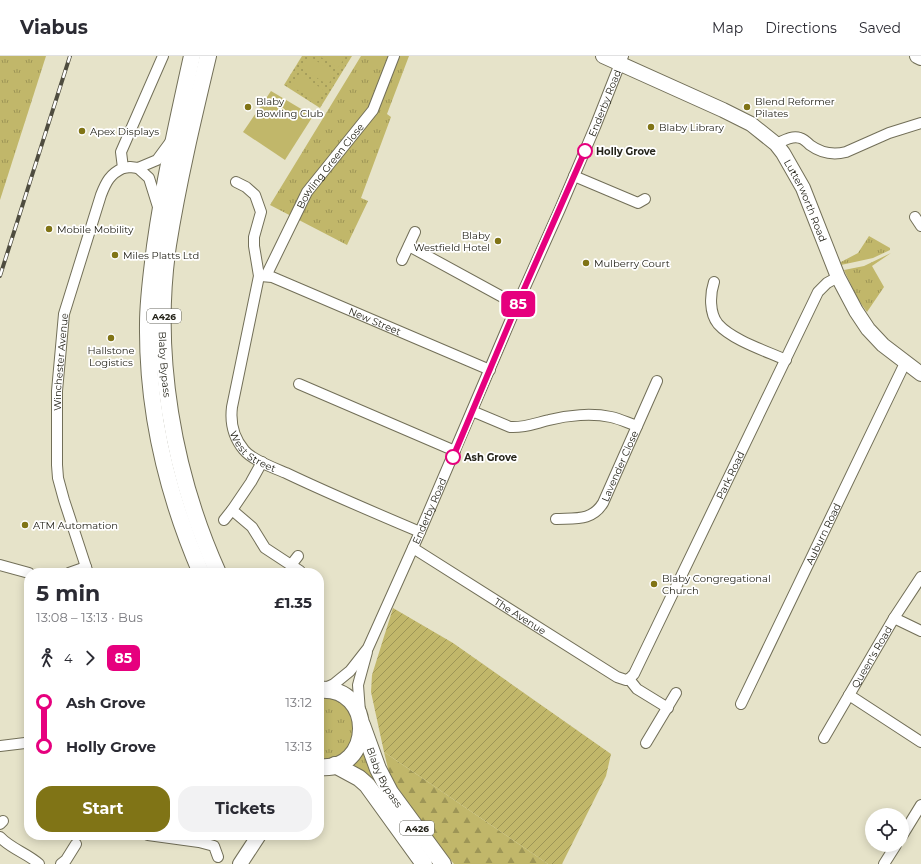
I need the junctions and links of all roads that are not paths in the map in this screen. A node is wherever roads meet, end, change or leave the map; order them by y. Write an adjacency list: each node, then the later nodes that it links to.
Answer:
1 (163, 56): 12 (street)
2 (192, 56): 10 (main road, Blaby Bypass / A426)
3 (208, 56): 47 (main road, Blaby Bypass / A426)
4 (394, 56): 23 (street, Bowling Green Close)
5 (603, 56): 8 (street, Lutterworth Road)
6 (917, 56): 7 (street)
7 (921, 58)
8 (621, 60): 11 (street, Lutterworth Road); 14 (street, Enderby Road)
9 (921, 123): 11 (street)
10 (174, 137): 13 (street); 17 (main road, Blaby Bypass / A426)
11 (776, 144): 24 (street, Lutterworth Road)
12 (123, 168): 13 (street); 45 (street, Winchester Avenue)
13 (138, 168): 17 (street)
14 (574, 176): 16 (street); 26 (street, Enderby Road)
15 (236, 182): 23 (street)
16 (645, 199)
17 (159, 213): 46 (main road, Blaby Bypass / A426)
18 (915, 217): 19 (street)
19 (921, 226)
20 (415, 232): 21 (street)
21 (409, 246): 22 (street); 26 (street)
22 (402, 260)
23 (262, 276): 29 (street, New Street); 36 (street, West Street)
24 (838, 277): 27 (street, Park Road); 28 (street, Lutterworth Road)
25 (714, 282): 27 (street)
26 (517, 305): 29 (street, Enderby Road)
27 (786, 360): 54 (street, Park Road)
28 (905, 363): 30 (street, Lutterworth Road); 59 (street, Auburn Road)
29 (490, 370): 33 (street, Enderby Road)
30 (921, 374)
31 (657, 381): 34 (street, Lavender Close)
32 (299, 384): 35 (street)
33 (472, 411): 34 (street); 35 (street, Enderby Road)
34 (637, 426): 38 (street, Lavender Close)
35 (456, 451): 40 (street, Enderby Road)
36 (262, 462): 37 (street); 40 (street, West Street)
37 (232, 510): 39 (street); 44 (street)
38 (556, 519)
39 (224, 520)
40 (420, 532): 41 (street, Enderby Road)
41 (413, 548): 53 (street, Enderby Road); 54 (street, The Avenue)
42 (298, 556): 44 (street)
43 (0, 565): 49 (street)
44 (291, 565): 48 (street)
45 (86, 568)
46 (199, 568)
47 (216, 568)
48 (296, 568)
49 (24, 572)
50 (921, 577): 51 (street, Queen's Road)
51 (894, 618): 52 (street); 58 (street, Queen's Road)
52 (921, 631)
53 (368, 648): 55 (street, Enderby Road); 61 (street, Enderby Road)
54 (629, 679): 60 (street)
55 (324, 688)
56 (324, 690): 61 (main road, Blaby Bypass)
57 (676, 693): 60 (street)
58 (849, 695): 62 (street, Queen's Road); 63 (street)
59 (741, 704)
60 (668, 708): 65 (street)
61 (361, 720): 67 (main road); 80 (main road, Blaby Bypass / A426)
62 (824, 738)
63 (921, 742)
64 (24, 743): 66 (street)
65 (646, 743)
66 (0, 746)
67 (326, 767): 79 (main road, Blaby Bypass / A426)
68 (921, 805): 69 (street)
69 (909, 825)
70 (0, 837): 76 (street)
71 (186, 840): 75 (street)
72 (256, 840): 78 (street)
73 (76, 844): 77 (street)
74 (892, 852): 81 (street)
75 (218, 857)
76 (39, 864)
77 (61, 864)
78 (240, 864)
79 (424, 864)
80 (443, 864)
81 (884, 864)

